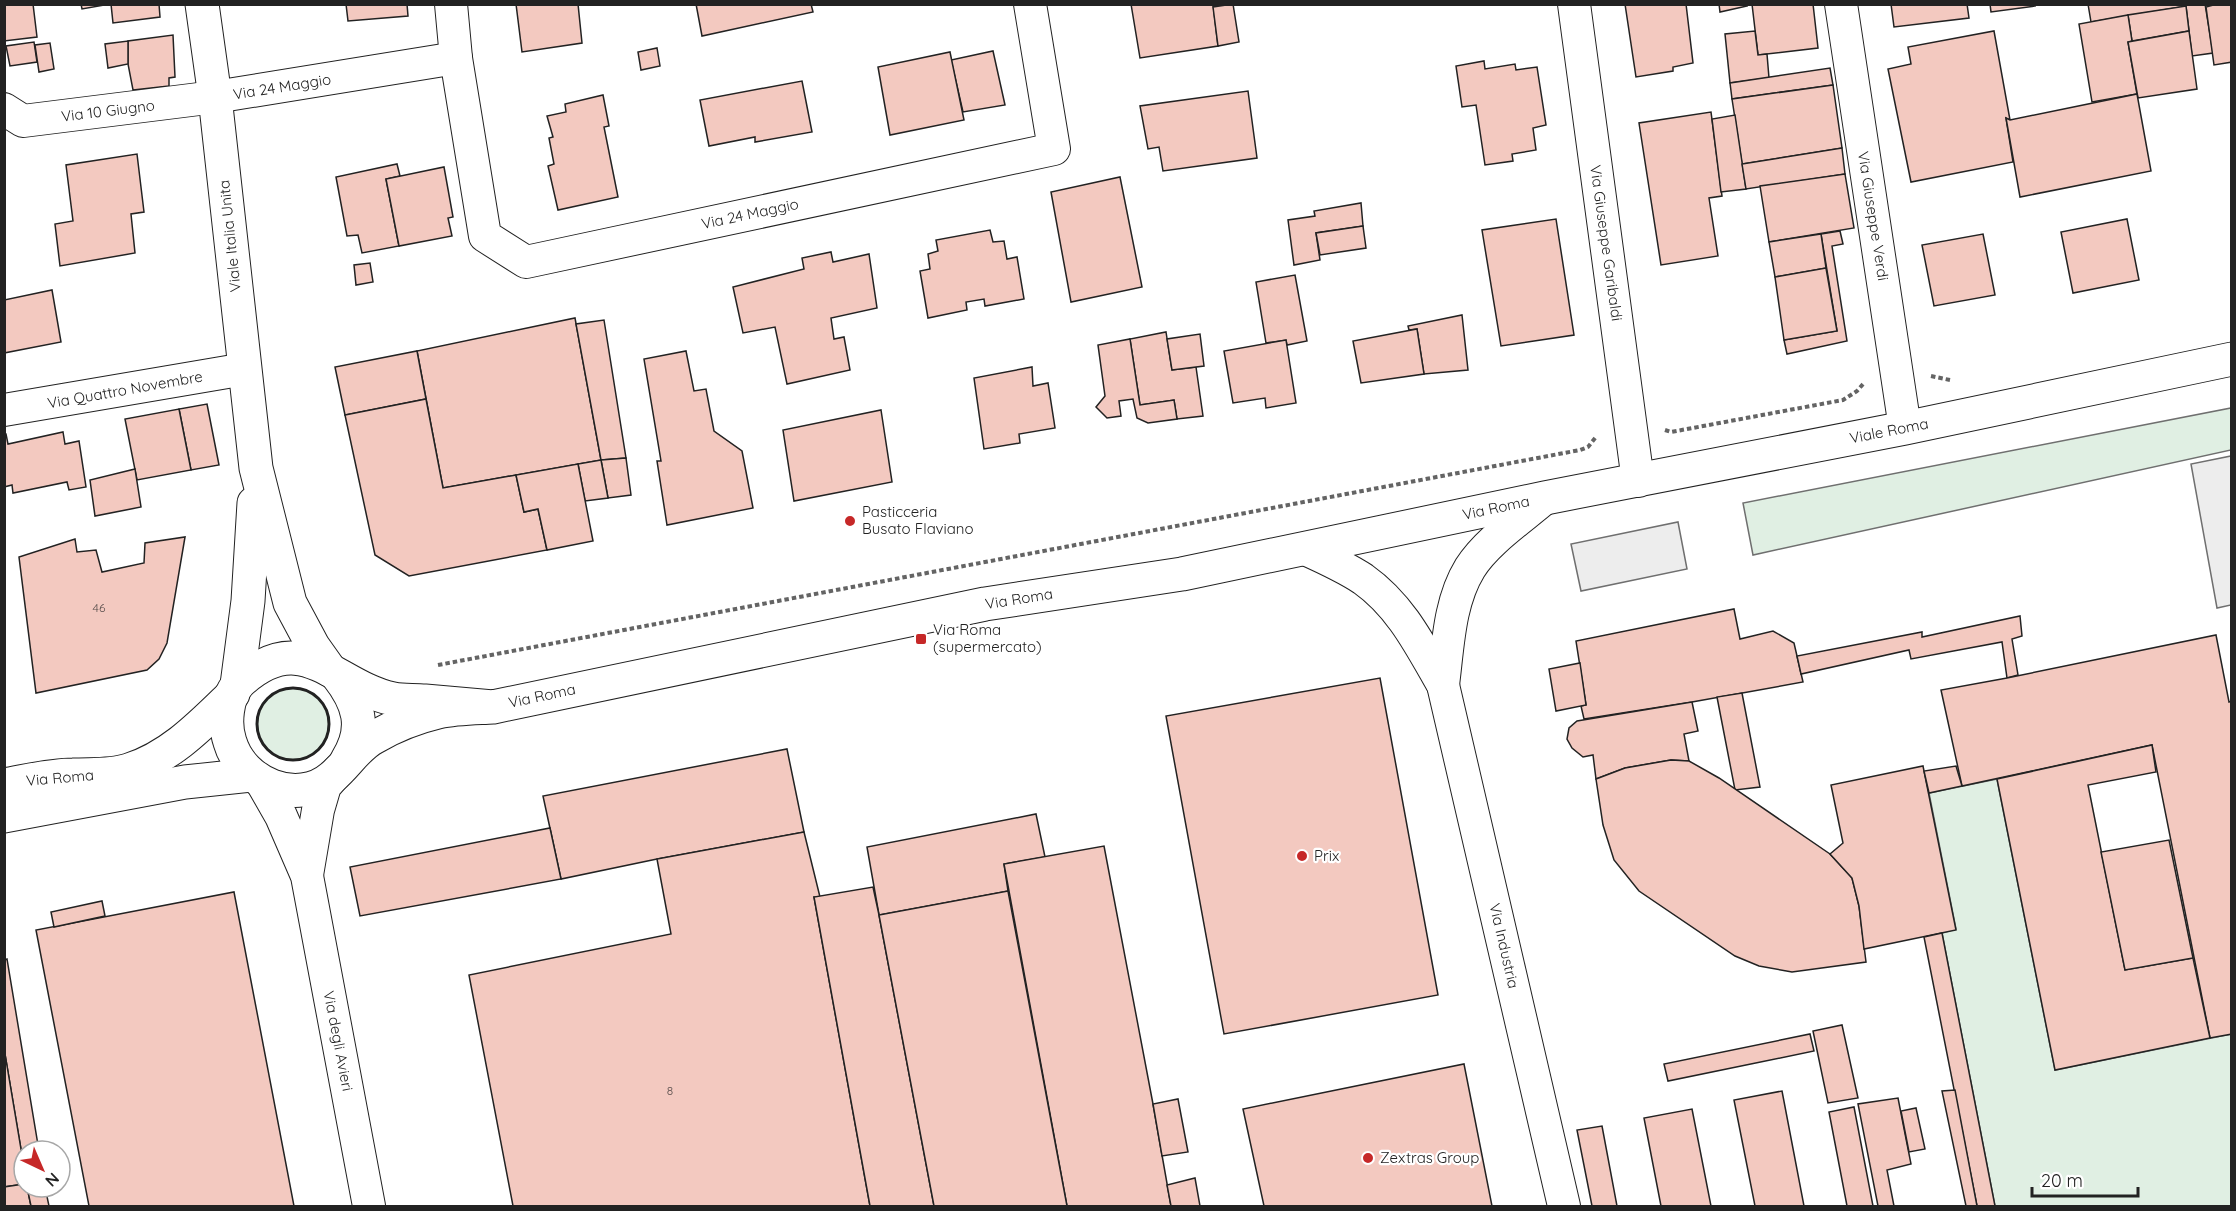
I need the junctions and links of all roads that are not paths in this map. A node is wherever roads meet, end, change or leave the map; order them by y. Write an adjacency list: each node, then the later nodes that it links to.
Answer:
1 (202, 4): 7 (main road, Viale Italia Unita)
2 (451, 4): 6 (street, Via 24 Maggio)
3 (1030, 4): 6 (street, Via 24 Maggio)
4 (1574, 4): 14 (street, Via Giuseppe Garibaldi)
5 (1841, 4): 12 (street, Via Giuseppe Verdi)
6 (456, 58): 7 (street, Via 24 Maggio)
7 (215, 97): 8 (street, Via 10 Giugno); 10 (main road, Viale Italia Unita)
8 (4, 109)
9 (2232, 359): 12 (main road, Viale Roma)
10 (245, 369): 11 (street, Via Quattro Novembre); 13 (main road, Viale Italia Unita)
11 (4, 410)
12 (1905, 428): 14 (main road, Viale Roma)
13 (256, 468): 17 (main road, Viale Italia Unita); 19 (main road, Viale Italia Unita)
14 (1638, 481): 15 (main road, Viale Roma)
15 (1545, 498): 16 (main road, Via Roma); 18 (street, Via Industria)
16 (1305, 549): 18 (street, Via Industria); 20 (main road, Via Roma)
17 (333, 672): 19 (main road, Via Roma); 20 (main road, Via Roma); 21 (main road)
18 (1443, 685): 27 (street, Via Industria)
19 (235, 690): 22 (main road); 23 (main road, Via Roma)
20 (493, 707): 21 (main road, Via Roma)
21 (343, 766): 22 (main road, Via Roma); 25 (street, Via degli Avieri)
22 (256, 778): 24 (main road, Via Roma); 25 (street, Via degli Avieri)
23 (4, 785)
24 (4, 816)
25 (307, 876): 26 (street, Via degli Avieri)
26 (369, 1206)
27 (1564, 1206)

